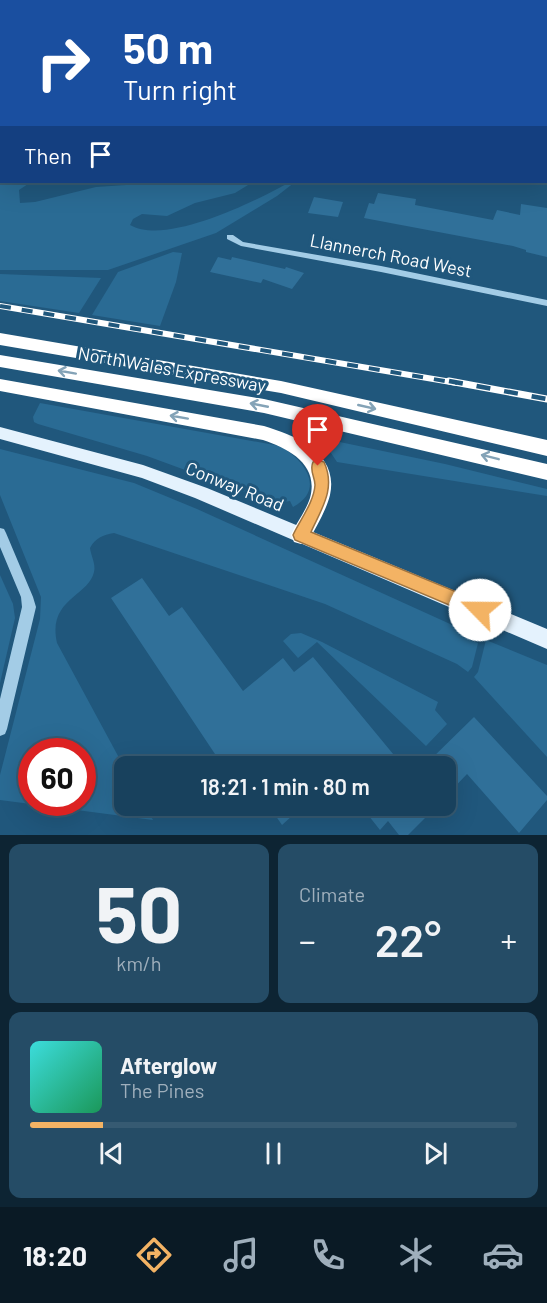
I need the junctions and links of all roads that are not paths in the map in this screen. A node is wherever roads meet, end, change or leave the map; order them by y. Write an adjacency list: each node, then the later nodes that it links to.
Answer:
1 (230, 237): 2 (street, Llannerch Road West)
2 (547, 303)
3 (0, 339): 7 (highway, North Wales Expressway, one-way to 7)
4 (0, 361): 8 (highway, North Wales Expressway, one-way to 4)
5 (0, 385): 10 (highway, one-way to 5)
6 (0, 433): 10 (main road, Conway Road)
7 (547, 448)
8 (547, 472)
9 (0, 533): 12 (street)
10 (301, 535): 11 (main road, Conway Road)
11 (547, 639)
12 (0, 729)

